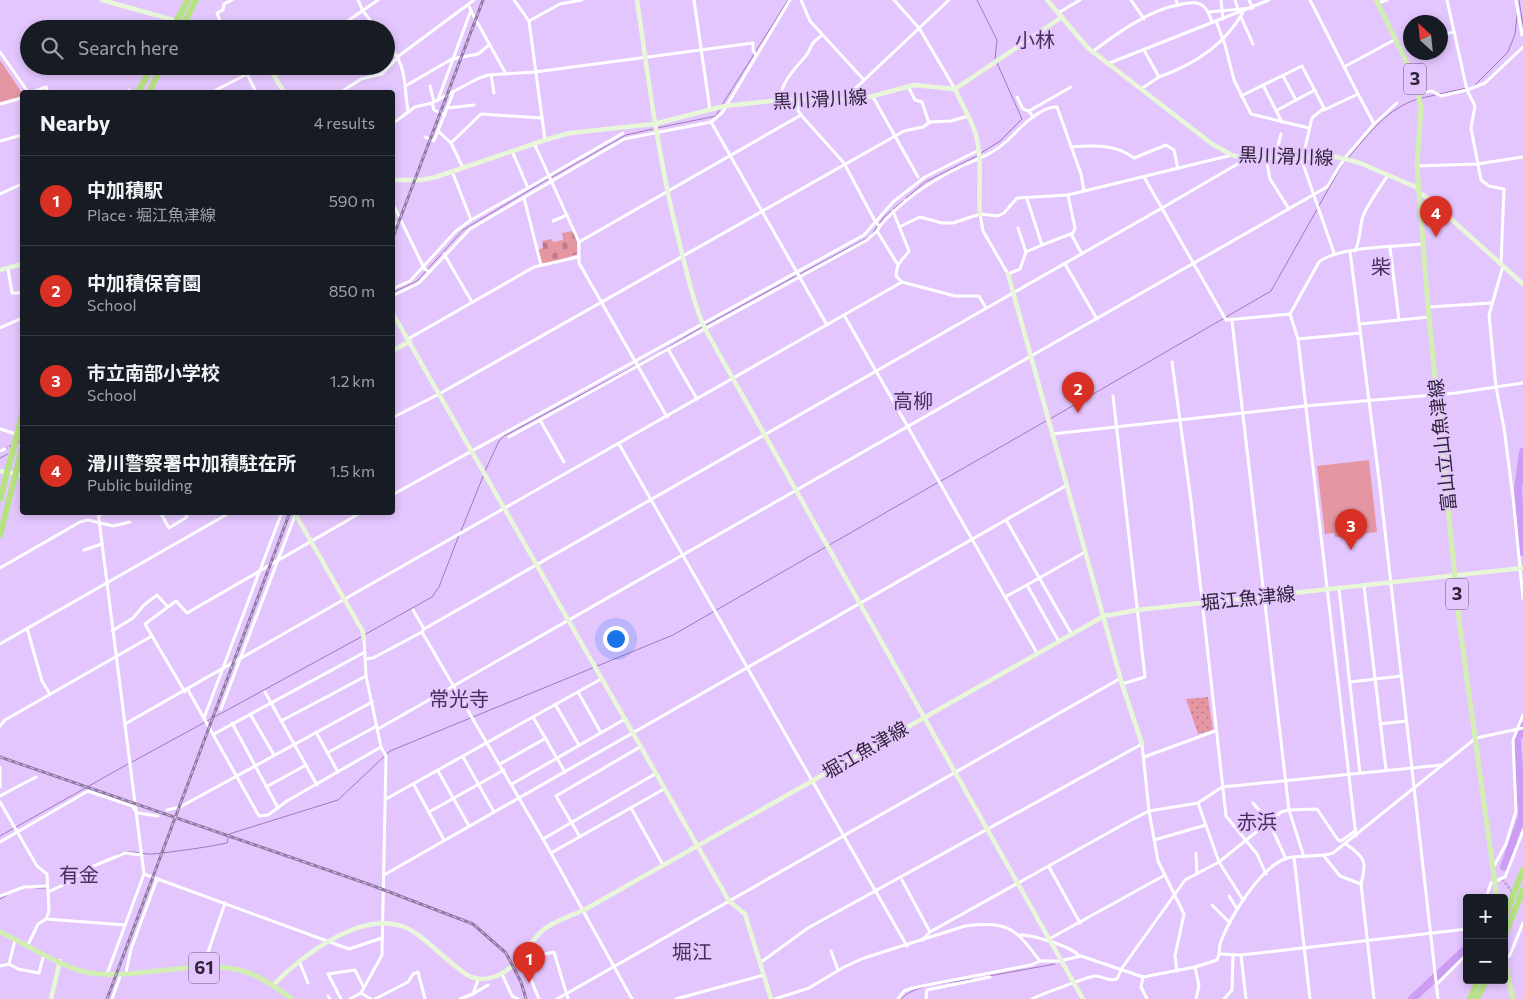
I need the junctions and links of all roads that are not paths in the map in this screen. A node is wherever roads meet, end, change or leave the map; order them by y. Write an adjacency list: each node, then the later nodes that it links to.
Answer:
1 (102, 0): 28 (street)
2 (188, 0): 43 (highway)
3 (196, 0): 44 (highway)
4 (232, 0): 45 (street)
5 (358, 0): 35 (street)
6 (378, 0): 35 (street)
7 (474, 0): 31 (street)
8 (514, 0): 48 (street)
9 (582, 0): 29 (street)
10 (637, 0): 66 (street)
11 (694, 0): 60 (street)
12 (790, 0): 65 (street)
13 (801, 0): 54 (street)
14 (894, 0): 50 (street)
15 (949, 0): 50 (street)
16 (1047, 0): 39 (street, 黒川滑川線)
17 (1080, 0): 39 (street)
18 (1131, 0): 40 (street)
19 (1176, 0): 32 (street)
20 (1221, 0): 36 (street)
21 (1234, 0): 38 (street)
22 (1250, 0): 33 (street)
23 (1268, 0): 33 (street)
24 (1310, 0): 71 (street)
25 (1387, 0): 30 (street)
26 (1447, 0): 51 (street)
27 (1516, 0): 53 (street)
28 (113, 2): 42 (street)
29 (559, 2): 48 (street)
30 (1377, 2): 56 (main road, 富山立山魚津線 / 3)
31 (468, 5): 34 (street); 67 (street)
32 (1178, 5): 37 (street); 40 (street)
33 (1253, 8): 38 (street); 38 (street)
34 (471, 10): 58 (street); 68 (street)
35 (363, 11): 46 (street); 47 (street)
36 (1222, 11): 37 (street); 38 (street); 41 (street)
37 (1208, 12): 49 (street)
38 (1239, 13): 41 (street); 55 (street); 57 (street)
39 (1060, 15): 63 (street, 黒川滑川線); 88 (street)
40 (1144, 19): 63 (street)
41 (1223, 19): 49 (street)
42 (173, 20)
43 (177, 20)
44 (186, 20)
45 (220, 20)
46 (350, 20)
47 (370, 20)
48 (528, 21): 72 (street)
49 (1214, 22): 55 (street); 61 (street)
50 (919, 28): 82 (street); 88 (street)
51 (1454, 32): 52 (street); 98 (street)
52 (1448, 33)
53 (1522, 35)
54 (821, 36): 82 (street); 107 (street)
55 (1222, 38): 81 (street); 103 (street)
56 (1396, 39): 71 (street); 101 (main road, 富山立山魚津線 / 3)
57 (1253, 44)
58 (489, 45): 68 (street); 73 (street)
59 (1523, 48): 98 (street)
60 (701, 50): 65 (street); 66 (street); 119 (street)
61 (1144, 50): 70 (street); 81 (street)
62 (0, 52): 90 (street)
63 (1092, 52): 70 (street, 黒川滑川線)
64 (395, 53): 67 (street)
65 (756, 55): 115 (street)
66 (645, 57): 72 (street); 131 (street)
67 (399, 58): 69 (street); 83 (street)
68 (452, 59): 83 (street); 111 (street)
69 (395, 62)
70 (1107, 64): 89 (street, 黒川滑川線)
71 (1344, 67): 102 (street)
72 (535, 72): 73 (street); 126 (street)
73 (506, 74): 79 (street)
74 (147, 75): 91 (highway)
75 (158, 75): 92 (highway)
76 (247, 75): 93 (street); 94 (street)
77 (274, 75): 95 (street)
78 (378, 75): 96 (street)
79 (491, 75): 99 (street); 100 (street)
80 (1283, 76): 86 (street); 97 (street); 110 (street)
81 (1159, 77): 89 (street)
82 (864, 80): 109 (street)
83 (407, 85): 118 (street)
84 (430, 86): 111 (street)
85 (908, 86): 88 (street, 黒川滑川線); 104 (street, 黒川滑川線); 130 (street)
86 (1263, 86): 103 (street); 121 (street)
87 (1071, 88): 120 (street)
88 (955, 89): 124 (street)
89 (1140, 89): 149 (street, 黒川滑川線)
90 (27, 90)
91 (139, 90)
92 (150, 90)
93 (216, 90)
94 (255, 90)
95 (283, 90)
96 (344, 90)
97 (1315, 90): 110 (street); 117 (street)
98 (1467, 90): 101 (street); 158 (street)
99 (453, 92): 111 (street); 116 (street)
100 (494, 93)
101 (1419, 93): 159 (main road, 富山立山魚津線 / 3)
102 (1358, 94): 117 (street); 132 (street)
103 (1241, 96): 129 (street)
104 (873, 97): 109 (street, 黒川滑川線); 139 (street)
105 (1017, 97): 120 (street)
106 (20, 99): 113 (street)
107 (779, 100): 108 (street, 黒川滑川線); 115 (street, 黒川滑川線)
108 (800, 100): 109 (street, 黒川滑川線); 123 (street)
109 (843, 100)
110 (1296, 100): 121 (street)
111 (435, 102): 118 (street); 122 (street)
112 (1397, 103): 132 (street)
113 (0, 104)
114 (474, 105): 116 (street)
115 (725, 106): 119 (street, 黒川滑川線); 128 (street)
116 (447, 108): 122 (street)
117 (1324, 110): 133 (street)
118 (408, 111): 127 (street)
119 (710, 111): 131 (street, 黒川滑川線)
120 (1029, 111): 125 (street)
121 (1276, 111): 129 (street)
122 (445, 115): 134 (street)
123 (801, 115): 148 (street); 157 (street)
124 (968, 116): 130 (street); 147 (street)
125 (1033, 117): 145 (street); 152 (street)
126 (542, 118): 141 (street); 143 (street)
127 (395, 122)
128 (712, 122): 136 (street); 148 (street)
129 (1282, 122): 133 (street)
130 (929, 123): 139 (street)
131 (654, 124): 136 (street); 141 (street, 黒川滑川線)
132 (1374, 124): 156 (street)
133 (1309, 128): 150 (street)
134 (439, 132): 140 (street); 143 (street)
135 (623, 133): 163 (street)
136 (656, 133): 168 (street); 173 (street)
137 (1281, 134): 155 (street)
138 (20, 136): 142 (street)
139 (895, 136): 157 (street); 165 (street)
140 (425, 138)
141 (545, 140): 144 (street, 黒川滑川線)
142 (0, 141)
143 (451, 143): 160 (street)
144 (534, 143): 146 (street, 黒川滑川線); 163 (street)
145 (1071, 147): 161 (street); 172 (street)
146 (512, 151): 160 (street, 黒川滑川線); 170 (street)
147 (977, 151): 152 (street); 190 (street)
148 (730, 154): 173 (street); 182 (street)
149 (1232, 156): 153 (street, 黒川滑川線); 161 (street)
150 (1302, 157): 155 (street, 黒川滑川線); 156 (street, 黒川滑川線); 176 (street)
151 (1523, 157): 158 (street)
152 (978, 158): 183 (street); 184 (street)
153 (1243, 158): 154 (street, 黒川滑川線); 180 (street)
154 (1266, 158): 155 (street, 黒川滑川線); 181 (street)
155 (1275, 158)
156 (1344, 159): 164 (street, 黒川滑川線); 176 (street)
157 (844, 163): 182 (street); 190 (street)
158 (1478, 164): 159 (street); 208 (street)
159 (1417, 166): 171 (main road, 富山立山魚津線 / 3)
160 (463, 168): 162 (street, 黒川滑川線)
161 (1178, 169): 166 (street)
162 (452, 171): 167 (street, 黒川滑川線); 186 (street)
163 (549, 175): 168 (street); 170 (street)
164 (1388, 175): 171 (street, 黒川滑川線); 199 (street)
165 (918, 177)
166 (1144, 177): 172 (street); 180 (street)
167 (395, 180)
168 (552, 182): 177 (street); 185 (street)
169 (20, 185): 174 (street)
170 (528, 188): 186 (street)
171 (1418, 190): 196 (main road, 富山立山魚津線 / 3); 208 (street, 黒川滑川線)
172 (1084, 191): 175 (street)
173 (666, 192): 195 (street); 204 (street)
174 (0, 194)
175 (1068, 194): 178 (street); 194 (street)
176 (1314, 195): 181 (street); 201 (street)
177 (524, 198): 202 (street); 210 (street)
178 (1027, 199): 184 (street); 197 (street)
179 (395, 208): 187 (street)
180 (1162, 208): 203 (street); 207 (street)
181 (1289, 209): 207 (street)
182 (762, 211): 204 (street); 215 (street)
183 (893, 212): 190 (street); 191 (street)
184 (980, 214): 191 (street); 217 (street)
185 (567, 215): 188 (street); 195 (street)
186 (471, 220): 212 (street)
187 (401, 221): 189 (street); 212 (street)
188 (553, 221)
189 (395, 224)
190 (878, 224): 193 (street); 215 (street)
191 (899, 227): 211 (street)
192 (1018, 228): 200 (street)
193 (877, 231): 211 (street); 218 (street)
194 (1071, 234): 197 (street); 203 (street)
195 (579, 242): 205 (street)
196 (1422, 244): 198 (street); 229 (main road, 富山立山魚津線 / 3)
197 (1042, 245): 200 (street)
198 (1390, 248): 199 (street); 236 (street)
199 (1352, 251): 201 (street); 238 (street)
200 (1026, 252): 217 (street)
201 (1334, 253): 230 (street)
202 (444, 254): 216 (street); 225 (street)
203 (1082, 254): 206 (street)
204 (682, 256): 226 (street); 239 (street)
205 (578, 257): 210 (street); 226 (street)
206 (1065, 264): 223 (street); 235 (street)
207 (1194, 264): 235 (street); 237 (street)
208 (1502, 264): 220 (street, 黒川滑川線); 227 (street)
209 (20, 265): 213 (street)
210 (541, 265): 225 (street)
211 (898, 265): 219 (street)
212 (424, 268): 216 (street); 221 (street)
213 (8, 269): 214 (street); 222 (street)
214 (0, 270)
215 (796, 271): 218 (street); 239 (street)
216 (429, 272): 224 (street)
217 (1008, 274): 223 (street)
218 (800, 278): 239 (street); 240 (street)
219 (902, 282): 228 (street); 231 (street)
220 (1523, 284)
221 (395, 288)
222 (20, 293)
223 (1013, 293): 228 (street); 247 (street)
224 (395, 295)
225 (472, 302): 244 (street)
226 (601, 302): 248 (street); 255 (street)
227 (1491, 303): 229 (street); 254 (street)
228 (986, 308): 251 (street)
229 (1428, 308): 233 (main road, 富山立山魚津線 / 3)
230 (1290, 314): 237 (street); 243 (street)
231 (844, 315): 240 (street); 251 (street)
232 (395, 317): 244 (street)
233 (1429, 317): 236 (street); 256 (main road, 富山立山魚津線 / 3)
234 (20, 319): 241 (street)
235 (1096, 319): 247 (street)
236 (1399, 320): 238 (street)
237 (1232, 321): 261 (street)
238 (1360, 324): 242 (street)
239 (703, 325): 246 (street); 248 (street); 252 (street)
240 (827, 325): 252 (street)
241 (0, 328)
242 (1361, 333): 243 (street); 259 (street)
243 (1298, 339): 260 (street)
244 (409, 340): 245 (street); 255 (street)
245 (395, 349)
246 (668, 349): 250 (street); 258 (street)
247 (1030, 357): 268 (street); 272 (street)
248 (634, 360): 250 (street); 266 (street)
249 (1172, 362): 265 (street)
250 (638, 366): 263 (street); 264 (street)
251 (876, 373): 268 (street); 274 (street)
252 (732, 379): 258 (street); 274 (street)
253 (1523, 383): 254 (street)
254 (1496, 387): 256 (street); 311 (street)
255 (440, 394): 262 (street); 278 (street)
256 (1438, 394): 259 (street); 313 (main road, 富山立山魚津線 / 3)
257 (1113, 396): 269 (street)
258 (697, 399): 263 (street)
259 (1369, 400): 260 (street); 316 (street)
260 (1305, 406): 261 (street); 320 (street)
261 (1242, 413): 265 (street); 321 (street)
262 (395, 416)
263 (667, 417): 276 (street)
264 (540, 420): 270 (street); 280 (street)
265 (1179, 420): 269 (street); 326 (street)
266 (523, 421): 270 (street); 278 (street)
267 (20, 426): 273 (highway)
268 (907, 427): 285 (street); 302 (street)
269 (1116, 427): 272 (street); 329 (street)
270 (527, 428): 275 (street)
271 (0, 429): 273 (street)
272 (1052, 434): 284 (street)
273 (18, 435): 282 (highway)
274 (764, 435): 285 (street); 288 (street)
275 (509, 437)
276 (619, 444): 288 (street); 289 (street)
277 (5, 449): 279 (street)
278 (472, 450): 286 (street); 289 (street)
279 (0, 451)
280 (564, 462)
281 (0, 472): 282 (street)
282 (8, 473): 283 (street); 287 (highway)
283 (19, 475): 301 (highway)
284 (1067, 485): 298 (street); 306 (street)
285 (796, 490): 307 (street); 325 (street)
286 (395, 493)
287 (0, 499)
288 (652, 501): 307 (street); 309 (street)
289 (506, 509): 309 (street); 324 (street)
290 (99, 515): 300 (street)
291 (162, 515): 292 (street)
292 (186, 515)
293 (226, 515): 315 (street)
294 (281, 515): 312 (street)
295 (294, 515): 308 (street)
296 (296, 515): 303 (street)
297 (357, 515): 303 (street)
298 (1006, 520): 302 (street); 314 (street)
299 (130, 522): 300 (street)
300 (99, 523): 304 (street); 310 (street)
301 (0, 536)
302 (972, 540): 322 (street); 325 (street)
303 (311, 541): 308 (street); 324 (street)
304 (102, 544): 305 (street); 315 (street)
305 (84, 550)
306 (1086, 552): 314 (street); 330 (street)
307 (683, 555): 331 (street); 345 (street)
308 (277, 561): 312 (street); 344 (street)
309 (537, 565): 331 (street); 334 (street)
310 (0, 568)
311 (1521, 568): 313 (street, 堀江魚津線); 323 (street)
312 (260, 571): 327 (street); 346 (street)
313 (1455, 576): 316 (street, 堀江魚津線); 384 (main road, 富山立山魚津線 / 3)
314 (1039, 577): 317 (street); 335 (street)
315 (107, 583): 332 (street); 333 (street)
316 (1390, 583): 318 (street, 堀江魚津線); 348 (street)
317 (1027, 585): 322 (street); 338 (street)
318 (1364, 586): 319 (street, 堀江魚津線); 351 (street)
319 (1339, 588): 320 (street, 堀江魚津線); 352 (street)
320 (1326, 589): 321 (street, 堀江魚津線); 410 (street)
321 (1264, 596): 326 (street, 堀江魚津線); 414 (street)
322 (1005, 597): 341 (street)
323 (1523, 598)
324 (345, 601): 337 (street); 344 (street)
325 (860, 603): 345 (street); 365 (street)
326 (1201, 603): 329 (street, 堀江魚津線); 378 (street)
327 (168, 607): 333 (street); 336 (street)
328 (413, 610): 334 (street)
329 (1137, 610): 330 (street, 堀江魚津線); 353 (street)
330 (1104, 616): 335 (street, 堀江魚津線); 350 (street)
331 (569, 620): 349 (street); 354 (street)
332 (28, 628): 339 (street); 358 (street)
333 (112, 631): 342 (street)
334 (423, 631): 343 (street); 354 (street)
335 (1070, 633): 338 (street, 堀江魚津線)
336 (152, 636): 342 (street); 355 (street)
337 (364, 638): 340 (street)
338 (1058, 640): 341 (street, 堀江魚津線)
339 (0, 644)
340 (365, 652): 343 (street); 359 (street)
341 (1036, 652): 365 (street, 堀江魚津線)
342 (116, 656): 358 (street); 371 (street)
343 (365, 660): 347 (street)
344 (238, 661): 346 (street); 362 (street)
345 (747, 668): 382 (street); 413 (street)
346 (223, 670): 355 (street); 367 (street)
347 (366, 676): 360 (street); 369 (street)
348 (1401, 676): 351 (street); 370 (street)
349 (602, 678): 357 (street); 368 (street)
350 (1121, 678): 353 (street); 407 (street)
351 (1375, 679): 352 (street); 373 (street)
352 (1350, 682): 408 (street)
353 (1122, 684): 386 (street)
354 (455, 686): 375 (street); 385 (street)
355 (186, 691): 367 (street); 371 (street)
356 (265, 692): 359 (street)
357 (578, 692): 361 (street); 380 (street)
358 (50, 694): 374 (street)
359 (270, 702): 363 (street); 369 (street)
360 (372, 702): 375 (street); 379 (street)
361 (556, 704): 366 (street); 388 (street)
362 (221, 709)
363 (250, 714): 372 (street); 392 (street)
364 (1523, 715): 377 (street)
365 (925, 716): 407 (street); 413 (street, 堀江魚津線)
366 (533, 717): 383 (street); 385 (street)
367 (204, 718): 381 (street)
368 (625, 719): 380 (street); 382 (street)
369 (281, 721): 387 (street)
370 (1406, 721): 373 (street); 401 (street)
371 (125, 724): 438 (street)
372 (232, 724): 381 (street); 399 (street)
373 (1380, 724): 403 (street)
374 (0, 726)
375 (378, 727): 389 (street); 391 (street)
376 (1523, 728): 377 (street)
377 (1516, 730): 384 (street); 467 (street)
378 (1214, 731): 395 (street); 421 (street)
379 (316, 732): 387 (street); 391 (street)
380 (601, 733): 388 (street)
381 (214, 734): 412 (street)
382 (633, 734): 390 (street); 406 (street)
383 (546, 738): 394 (street); 396 (street)
384 (1476, 738): 398 (street); 467 (main road, 富山立山魚津線 / 3)
385 (488, 743): 393 (street); 396 (street)
386 (1142, 744): 395 (street); 444 (street)
387 (294, 745): 392 (street); 397 (street)
388 (579, 745): 394 (street)
389 (380, 747): 405 (street); 426 (street)
390 (640, 748): 409 (street); 440 (street)
391 (327, 753): 405 (street)
392 (274, 756): 399 (street)
393 (463, 757): 404 (street); 415 (street)
394 (557, 758): 406 (street); 416 (street)
395 (1144, 758): 435 (street)
396 (500, 764): 402 (street)
397 (306, 765): 417 (street); 420 (street)
398 (1442, 765): 401 (street); 422 (street)
399 (255, 766): 412 (street); 420 (street)
400 (0, 767): 419 (street)
401 (1411, 767): 403 (street); 422 (street)
402 (504, 770): 415 (street); 416 (street)
403 (1386, 770): 408 (street)
404 (438, 771): 418 (street); 427 (street)
405 (338, 772): 417 (street)
406 (565, 772): 425 (street)
407 (957, 772): 444 (street); 448 (street)
408 (1360, 773): 410 (street)
409 (655, 774): 423 (street); 440 (street)
410 (1348, 774): 414 (street); 447 (street)
411 (36, 776): 424 (street)
412 (237, 776): 431 (street); 433 (street)
413 (812, 780): 448 (street); 456 (street, 堀江魚津線)
414 (1286, 781): 421 (street); 434 (street)
415 (478, 784): 427 (street); 437 (street)
416 (512, 784): 425 (street)
417 (317, 785): 431 (street)
418 (414, 785): 426 (street); 436 (street)
419 (0, 787)
420 (266, 787): 431 (street)
421 (1222, 787): 429 (street); 453 (street)
422 (1414, 788): 447 (street); 505 (street)
423 (664, 789): 432 (street); 456 (street)
424 (0, 796)
425 (519, 798): 437 (street); 450 (street)
426 (386, 799): 472 (street)
427 (454, 799): 436 (street); 443 (street)
428 (0, 802): 446 (street)
429 (1198, 803): 435 (street); 442 (street)
430 (1253, 803): 441 (street)
431 (278, 808)
432 (631, 808): 449 (street); 465 (street)
433 (166, 810)
434 (1289, 810): 441 (street); 447 (street); 462 (street)
435 (1149, 811): 452 (street); 466 (street)
436 (429, 812): 451 (street)
437 (494, 812): 443 (street)
438 (138, 813): 439 (street); 446 (street); 459 (street)
439 (158, 816)
440 (572, 822): 449 (street); 450 (street)
441 (1269, 822): 453 (street); 463 (street)
442 (1206, 825): 452 (street); 464 (street)
443 (469, 826): 451 (street)
444 (988, 828): 477 (street); 482 (street)
445 (1523, 831): 476 (street)
446 (18, 832): 454 (street); 479 (street)
447 (1355, 834): 455 (street)
448 (843, 836): 482 (street); 489 (street)
449 (580, 837): 457 (street)
450 (543, 839): 457 (street)
451 (444, 840): 472 (street)
452 (1154, 840): 473 (street)
453 (1247, 840): 464 (street); 471 (street)
454 (0, 842)
455 (1346, 844): 460 (street); 478 (street)
456 (697, 845): 465 (street, 堀江魚津線); 489 (street)
457 (552, 853): 494 (street)
458 (1196, 853): 470 (street)
459 (142, 855): 469 (street); 481 (street)
460 (1324, 856): 462 (street); 478 (street)
461 (1294, 857): 462 (street); 463 (street); 515 (street)
462 (1304, 857)
463 (1286, 859): 471 (street)
464 (1219, 862): 470 (street); 488 (street)
465 (663, 865): 494 (street, 堀江魚津線)
466 (1049, 866): 477 (street); 497 (street)
467 (1493, 869): 476 (main road, 富山立山魚津線 / 3)
468 (1523, 870): 492 (highway)
469 (144, 874): 474 (street); 500 (street)
470 (1197, 874): 483 (street)
471 (1266, 874): 488 (street)
472 (384, 875): 496 (street)
473 (1165, 875): 483 (street); 497 (street)
474 (157, 879): 490 (street); 538 (street)
475 (902, 880): 504 (street)
476 (1494, 880): 484 (street); 485 (main road, 富山立山魚津線 / 3)
477 (1018, 883): 504 (street); 511 (street)
478 (1361, 884): 510 (street)
479 (48, 886): 481 (street); 486 (street)
480 (1523, 890): 501 (highway)
481 (50, 891): 495 (street)
482 (875, 891): 514 (street); 529 (street)
483 (1174, 893): 535 (street); 537 (street)
484 (1488, 894)
485 (1496, 894)
486 (0, 896)
487 (1229, 896): 493 (street)
488 (1242, 900): 493 (street)
489 (729, 901): 529 (street); 532 (street)
490 (225, 903): 512 (street); 534 (street)
491 (1212, 905): 498 (street)
492 (1508, 908)
493 (1237, 909): 498 (street)
494 (584, 910): 525 (street, 堀江魚津線); 532 (street)
495 (46, 919): 500 (street); 513 (street)
496 (383, 923): 507 (street); 512 (street); 544 (street)
497 (1080, 923): 511 (street)
498 (1230, 923): 518 (street)
499 (1523, 923): 522 (street)
500 (126, 925): 539 (street)
501 (1508, 927)
502 (1463, 929): 505 (street)
503 (0, 932): 508 (main road, 61)
504 (930, 932): 509 (street)
505 (1431, 932): 510 (street); 548 (street)
506 (1019, 935): 509 (street); 511 (street); 527 (street)
507 (382, 938): 512 (street); 552 (street)
508 (16, 939): 513 (main road, 61); 530 (street)
509 (922, 940): 514 (street)
510 (1369, 940): 515 (street); 583 (street)
511 (1048, 941): 520 (street); 528 (street)
512 (329, 942): 524 (street)
513 (28, 945): 517 (main road, 61)
514 (907, 946): 536 (street)
515 (1305, 947): 519 (street); 582 (street)
516 (831, 951): 536 (street)
517 (44, 953): 526 (main road, 61); 530 (street)
518 (1220, 954): 521 (street); 533 (street)
519 (1241, 955): 521 (street); 581 (street)
520 (1079, 956): 528 (street); 535 (street)
521 (1233, 956): 580 (street)
522 (1508, 956)
523 (1463, 958): 548 (street)
524 (299, 960): 546 (street); 551 (street)
525 (521, 960): 540 (street, 堀江魚津線); 555 (street); 568 (street)
526 (60, 961): 539 (main road, 61); 558 (street)
527 (1040, 961): 528 (street); 574 (street)
528 (1060, 961): 547 (street)
529 (761, 962): 541 (street)
530 (9, 964): 531 (street)
531 (0, 966)
532 (615, 967): 555 (street); 571 (street)
533 (1195, 967): 537 (street); 579 (street)
534 (203, 968): 538 (main road, 61); 551 (main road, 61)
535 (1122, 968): 543 (street); 547 (street)
536 (838, 970): 573 (street)
537 (1177, 971): 543 (street)
538 (124, 973): 539 (main road, 61); 559 (street)
539 (108, 974)
540 (502, 974): 544 (street, 堀江魚津線); 567 (street)
541 (764, 974): 572 (street); 573 (street)
542 (990, 977): 575 (street)
543 (1143, 977): 578 (street)
544 (478, 980): 556 (street)
545 (1508, 981): 557 (main road)
546 (308, 983)
547 (1074, 983): 576 (street); 577 (street)
548 (1437, 984): 584 (street)
549 (1476, 984): 585 (highway)
550 (1484, 984): 586 (highway)
551 (273, 985): 560 (main road, 61)
552 (363, 986): 554 (street); 561 (street)
553 (488, 986): 556 (street)
554 (361, 993): 562 (street); 563 (street)
555 (568, 993): 569 (street); 570 (street)
556 (473, 994): 566 (street)
557 (1511, 998)
558 (51, 999)
559 (112, 999)
560 (292, 999)
561 (341, 999)
562 (350, 999)
563 (371, 999)
564 (375, 999): 565 (street)
565 (425, 999)
566 (460, 999)
567 (518, 999)
568 (540, 999)
569 (557, 999)
570 (568, 999)
571 (632, 999)
572 (676, 999)
573 (773, 999)
574 (898, 999)
575 (926, 999)
576 (1032, 999)
577 (1083, 999)
578 (1147, 999)
579 (1196, 999)
580 (1224, 999)
581 (1246, 999)
582 (1310, 999)
583 (1374, 999)
584 (1438, 999)
585 (1470, 999)
586 (1477, 999)

